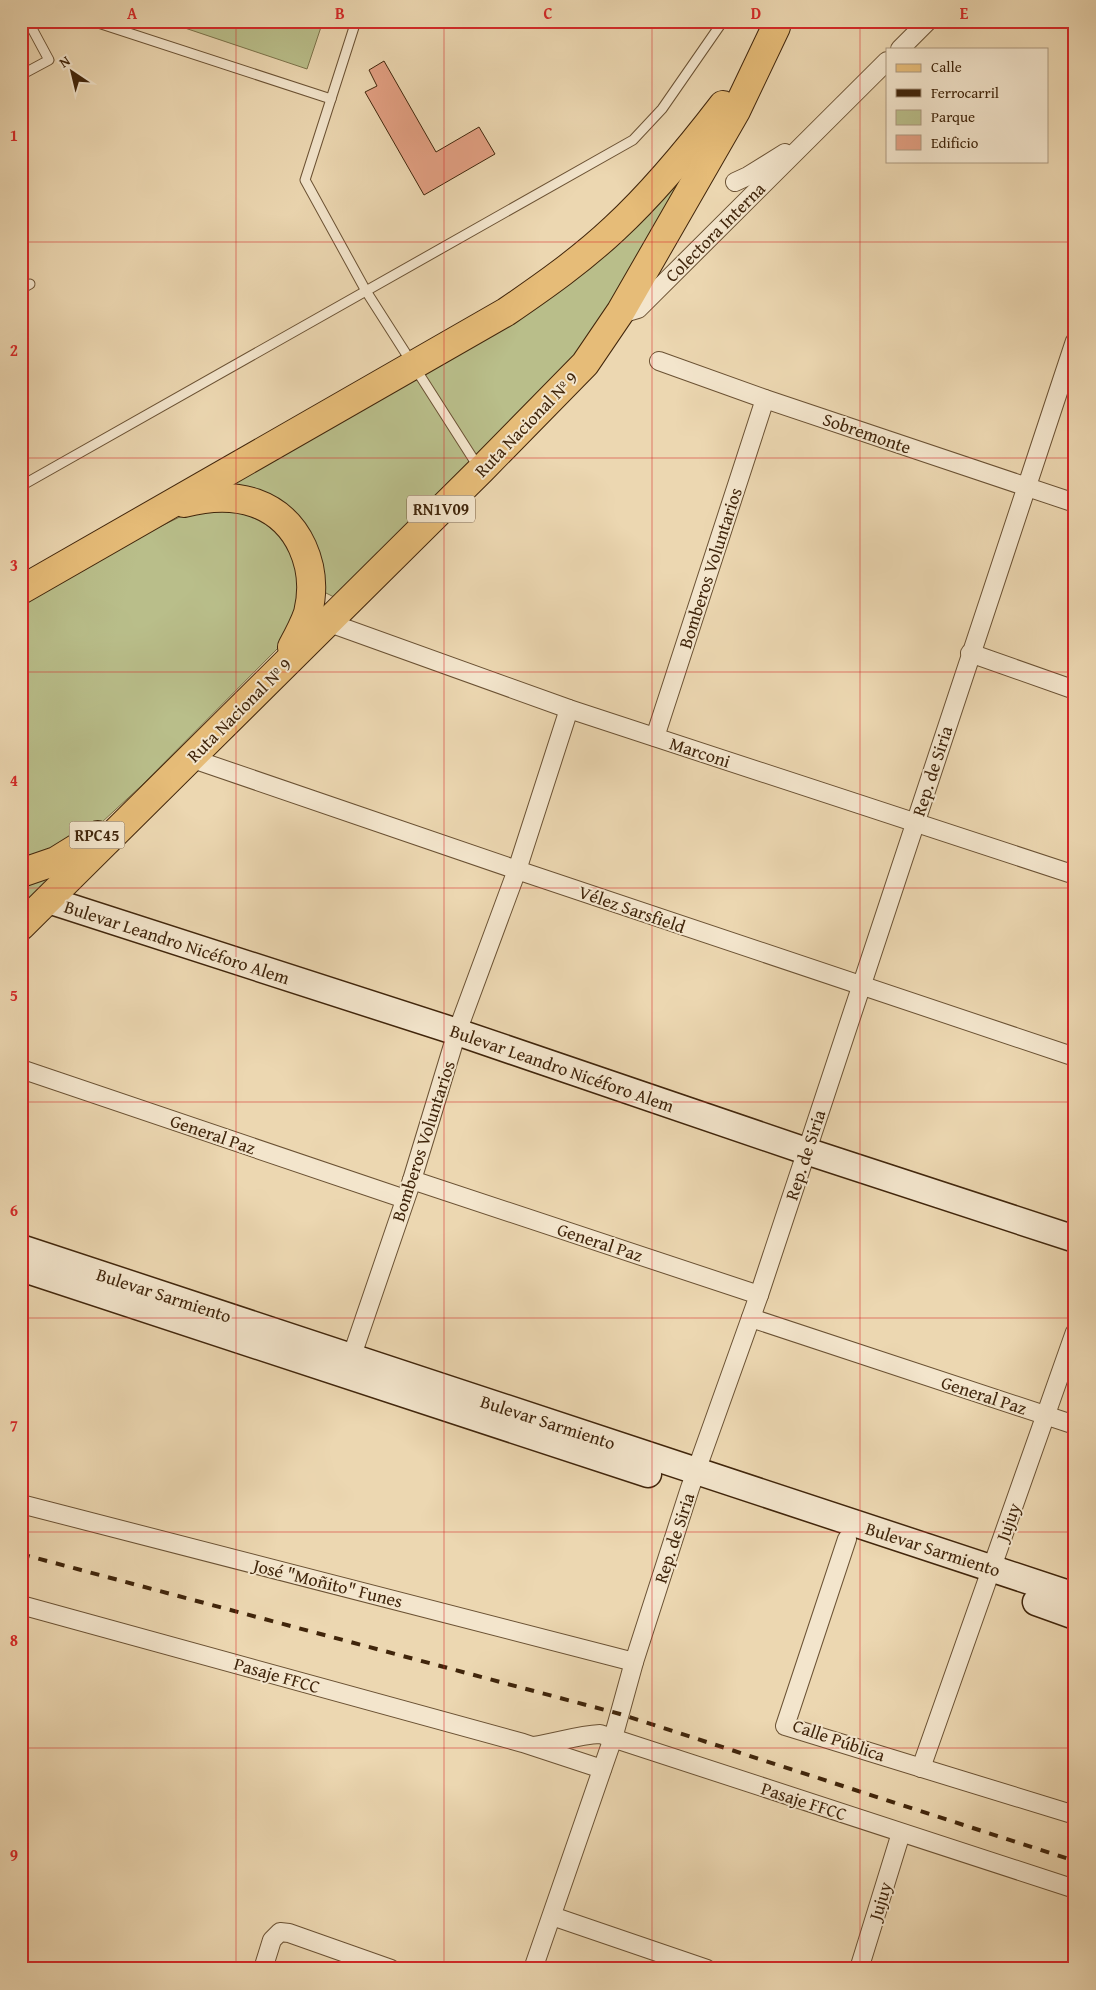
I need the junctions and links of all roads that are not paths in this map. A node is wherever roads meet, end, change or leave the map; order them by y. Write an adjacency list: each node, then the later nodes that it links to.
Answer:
1 (28, 21): 9 (lane)
2 (92, 21): 10 (lane)
3 (356, 21): 10 (lane)
4 (724, 21): 15 (lane)
5 (928, 21): 7 (street)
6 (778, 24): 16 (main road, Ruta Nacional Nº 9 / RN1V09); 19 (main road, Ruta Nacional Nº 9 / RN1V09)
7 (901, 48)
8 (886, 62): 11 (street, Colectora Interna)
9 (21, 75)
10 (331, 100): 15 (lane)
11 (807, 141): 12 (street, Colectora Interna); 16 (street, Colectora Interna)
12 (735, 182)
13 (30, 284): 14 (lane)
14 (21, 290)
15 (366, 291): 19 (lane); 22 (lane)
16 (618, 315): 21 (main road, Ruta Nacional Nº 9 / RN1V09)
17 (1075, 341): 23 (street, Rep. de Siria)
18 (659, 361): 20 (street, Sobremonte)
19 (412, 364): 21 (lane); 25 (main road, Ruta Nacional Nº 9 / RN1V09)
20 (765, 399): 23 (street, Sobremonte); 32 (street, Bomberos Voluntarios)
21 (481, 470): 27 (main road, Ruta Nacional Nº 9 / RN1V09)
22 (21, 486)
23 (1026, 487): 24 (street, Sobremonte); 28 (street, Rep. de Siria)
24 (1075, 503)
25 (151, 514): 26 (main road, Ruta Nacional Nº 9 / RN1V09); 29 (main road, RN1V09)
26 (21, 590)
27 (327, 622): 29 (main road, Ruta Nacional Nº 9 / RN1V09); 31 (street, Marconi)
28 (970, 654): 30 (street); 35 (street, Rep. de Siria)
29 (280, 668): 33 (main road, Ruta Nacional Nº 9 / RN1V09)
30 (1075, 690)
31 (569, 709): 32 (street, Marconi); 36 (street, Bomberos Voluntarios)
32 (655, 737): 35 (street, Marconi)
33 (190, 758): 34 (main road, Ruta Nacional Nº 9 / RN1V09); 36 (street, Vélez Sarsfield)
34 (164, 784): 37 (main road, RPC45); 39 (main road, Ruta Nacional Nº 9 / RN1V09)
35 (915, 822): 38 (street, Marconi); 41 (street, Rep. de Siria)
36 (517, 870): 41 (street, Vélez Sarsfield); 42 (street, Bomberos Voluntarios)
37 (21, 873)
38 (1075, 875)
39 (48, 900): 40 (main road, Ruta Nacional Nº 9 / RN1V09); 42 (main road, Bulevar Leandro Nicéforo Alem)
40 (21, 926)
41 (860, 986): 43 (street, Vélez Sarsfield); 45 (street, Rep. de Siria)
42 (457, 1032): 45 (main road, Bulevar Leandro Nicéforo Alem); 46 (street, Bomberos Voluntarios)
43 (1075, 1057)
44 (21, 1069): 47 (street, General Paz)
45 (806, 1151): 48 (main road, Bulevar Leandro Nicéforo Alem); 52 (street, Rep. de Siria)
46 (412, 1180): 47 (street, Bomberos Voluntarios); 52 (street, General Paz)
47 (405, 1200): 55 (street, Bomberos Voluntarios)
48 (1075, 1239)
49 (21, 1248): 51 (main road, Bulevar Sarmiento)
50 (21, 1268): 51 (main road, Bulevar Sarmiento)
51 (91, 1281): 55 (main road, Bulevar Sarmiento)
52 (759, 1295): 53 (street, Rep. de Siria)
53 (751, 1318): 56 (street, General Paz); 58 (street, Rep. de Siria)
54 (1075, 1332): 56 (street, Jujuy)
55 (348, 1366): 58 (main road, Bulevar Sarmiento)
56 (1045, 1416): 57 (street, General Paz); 61 (street, Jujuy)
57 (1075, 1425)
58 (694, 1479): 60 (main road, Bulevar Sarmiento); 61 (main road, Bulevar Sarmiento); 65 (street, Rep. de Siria)
59 (21, 1504): 65 (street, José "Moñito" Funes)
60 (847, 1539): 61 (main road, Bulevar Sarmiento); 68 (street, Calle Pública)
61 (988, 1577): 62 (main road, Bulevar Sarmiento); 64 (main road, Bulevar Sarmiento); 68 (street, Jujuy)
62 (1075, 1596)
63 (21, 1605): 67 (street, Pasaje FFCC)
64 (1075, 1616)
65 (634, 1662): 66 (street, Rep. de Siria)
66 (613, 1738): 67 (street, Pasaje FFCC); 69 (street, Rep. de Siria); 71 (street, Pasaje FFCC)
67 (531, 1746): 69 (street, Pasaje FFCC)
68 (921, 1768): 70 (street, Calle Pública)
69 (602, 1770): 73 (street, Rep. de Siria)
70 (1075, 1815)
71 (901, 1833): 72 (street, Pasaje FFCC); 78 (street, Jujuy)
72 (1075, 1889)
73 (552, 1916): 76 (street, Rep. de Siria); 77 (street)
74 (263, 1969): 75 (street)
75 (391, 1969)
76 (534, 1969)
77 (707, 1969)
78 (859, 1969)

